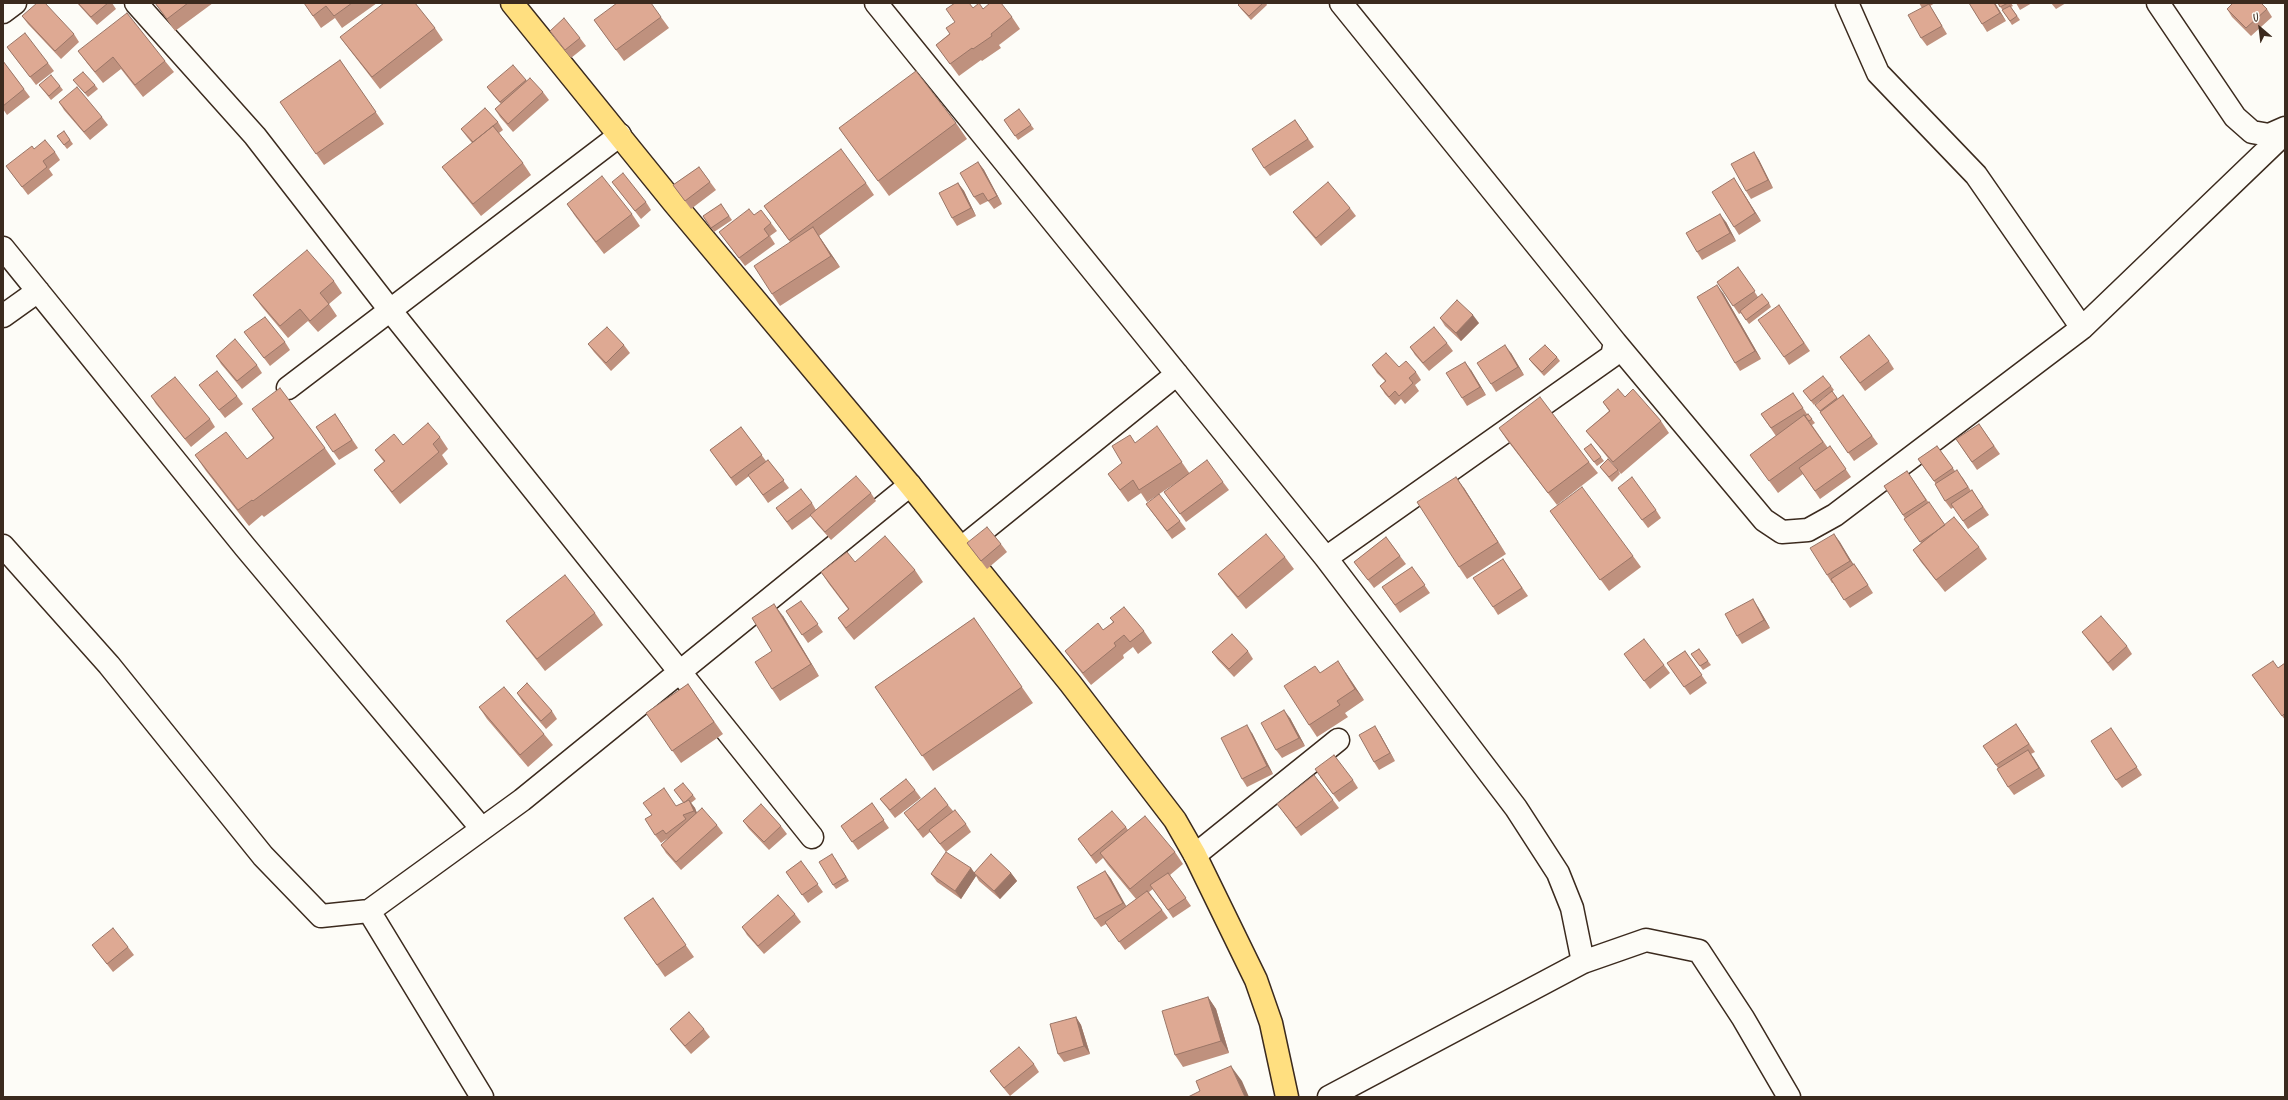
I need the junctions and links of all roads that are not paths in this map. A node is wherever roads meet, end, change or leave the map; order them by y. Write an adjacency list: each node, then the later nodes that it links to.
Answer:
1 (15, 3): 8 (street)
2 (136, 3): 14 (street)
3 (512, 3): 11 (highway)
4 (876, 3): 18 (street)
5 (1341, 3): 17 (street)
6 (1847, 3): 16 (street)
7 (2158, 3): 9 (street)
8 (3, 12)
9 (2285, 128)
10 (2285, 133): 16 (street)
11 (620, 135): 14 (street); 20 (highway)
12 (3, 248): 13 (street)
13 (38, 291): 15 (street); 26 (street)
14 (390, 310): 19 (street); 24 (street)
15 (3, 316)
16 (2082, 328): 17 (street)
17 (1615, 342): 23 (street)
18 (1177, 374): 22 (street); 23 (street)
19 (288, 388)
20 (910, 485): 22 (highway); 24 (street)
21 (3, 546): 29 (street)
22 (961, 548): 28 (highway)
23 (1326, 558): 30 (street)
24 (680, 672): 26 (street); 27 (street)
25 (1338, 740): 28 (street)
26 (482, 829): 29 (street)
27 (812, 837)
28 (1195, 855): 32 (highway)
29 (369, 911): 31 (street)
30 (1583, 962): 33 (street); 34 (street)
31 (482, 1097)
32 (1287, 1097)
33 (1330, 1097)
34 (1790, 1097)

